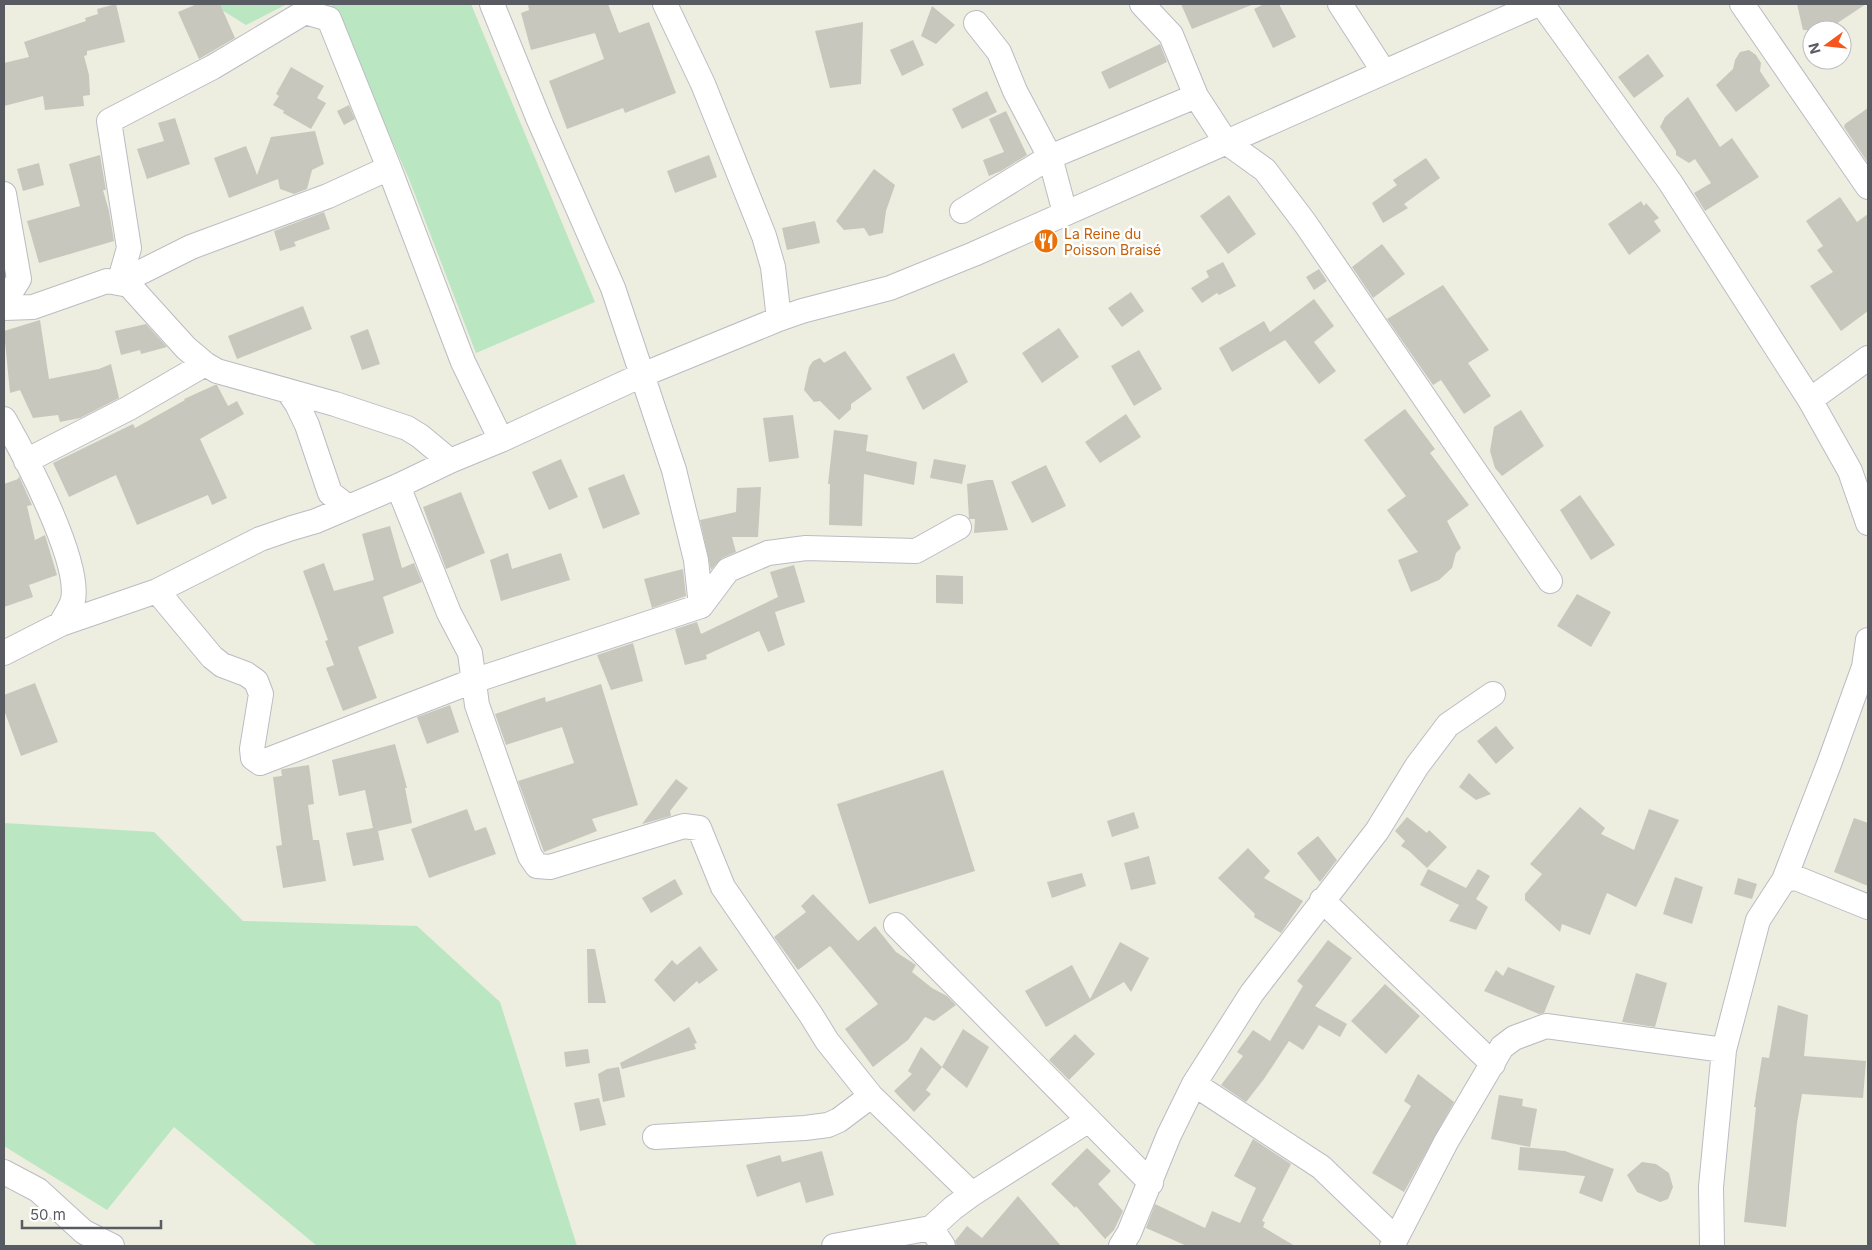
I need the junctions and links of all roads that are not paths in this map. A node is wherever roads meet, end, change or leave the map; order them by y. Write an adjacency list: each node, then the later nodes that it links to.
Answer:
1 (492, 4): 25 (street)
2 (664, 4): 22 (street)
3 (1142, 4): 11 (street)
4 (1340, 4): 10 (street)
5 (1538, 4): 10 (street)
6 (1542, 4): 27 (street)
7 (1742, 4): 15 (street)
8 (301, 8): 14 (street); 19 (street)
9 (976, 23): 13 (street)
10 (1384, 72): 12 (street)
11 (1196, 96): 12 (street); 13 (street)
12 (1226, 142): 18 (street); 36 (street)
13 (1050, 157): 17 (street); 18 (street)
14 (389, 168): 19 (street); 29 (street)
15 (1868, 186)
16 (4, 194): 20 (street)
17 (962, 210)
18 (1065, 213): 22 (street)
19 (119, 284): 21 (street); 24 (street)
20 (4, 303)
21 (4, 308)
22 (779, 319): 25 (street)
23 (1868, 358): 27 (street)
24 (205, 364): 26 (street); 30 (street)
25 (642, 375): 29 (street); 38 (street)
26 (288, 391): 31 (street); 33 (street)
27 (1810, 400): 34 (street)
28 (4, 419): 30 (street)
29 (501, 440): 31 (street)
30 (26, 461): 39 (street)
31 (450, 461): 32 (street)
32 (398, 486): 33 (street); 42 (street)
33 (348, 507): 37 (street)
34 (1868, 522)
35 (959, 527): 38 (street)
36 (1550, 581)
37 (157, 591): 39 (street); 42 (street)
38 (701, 606): 42 (street)
39 (61, 624): 41 (street)
40 (1868, 640): 44 (street)
41 (4, 653)
42 (473, 681): 51 (street)
43 (1493, 694): 45 (street)
44 (1784, 880): 46 (street); 48 (street)
45 (1322, 900): 49 (street); 50 (street)
46 (1868, 907)
47 (896, 925): 52 (street)
48 (1724, 1050): 49 (street); 62 (street)
49 (1493, 1064): 58 (street)
50 (1194, 1084): 55 (street); 58 (street)
51 (871, 1096): 53 (street); 56 (street)
52 (1089, 1120): 55 (street); 56 (street)
53 (655, 1137)
54 (4, 1172): 59 (street)
55 (1151, 1183): 61 (street)
56 (972, 1194): 57 (street)
57 (937, 1237): 60 (street)
58 (1394, 1242)
59 (112, 1246)
60 (834, 1246)
61 (1121, 1246)
62 (1712, 1246)

